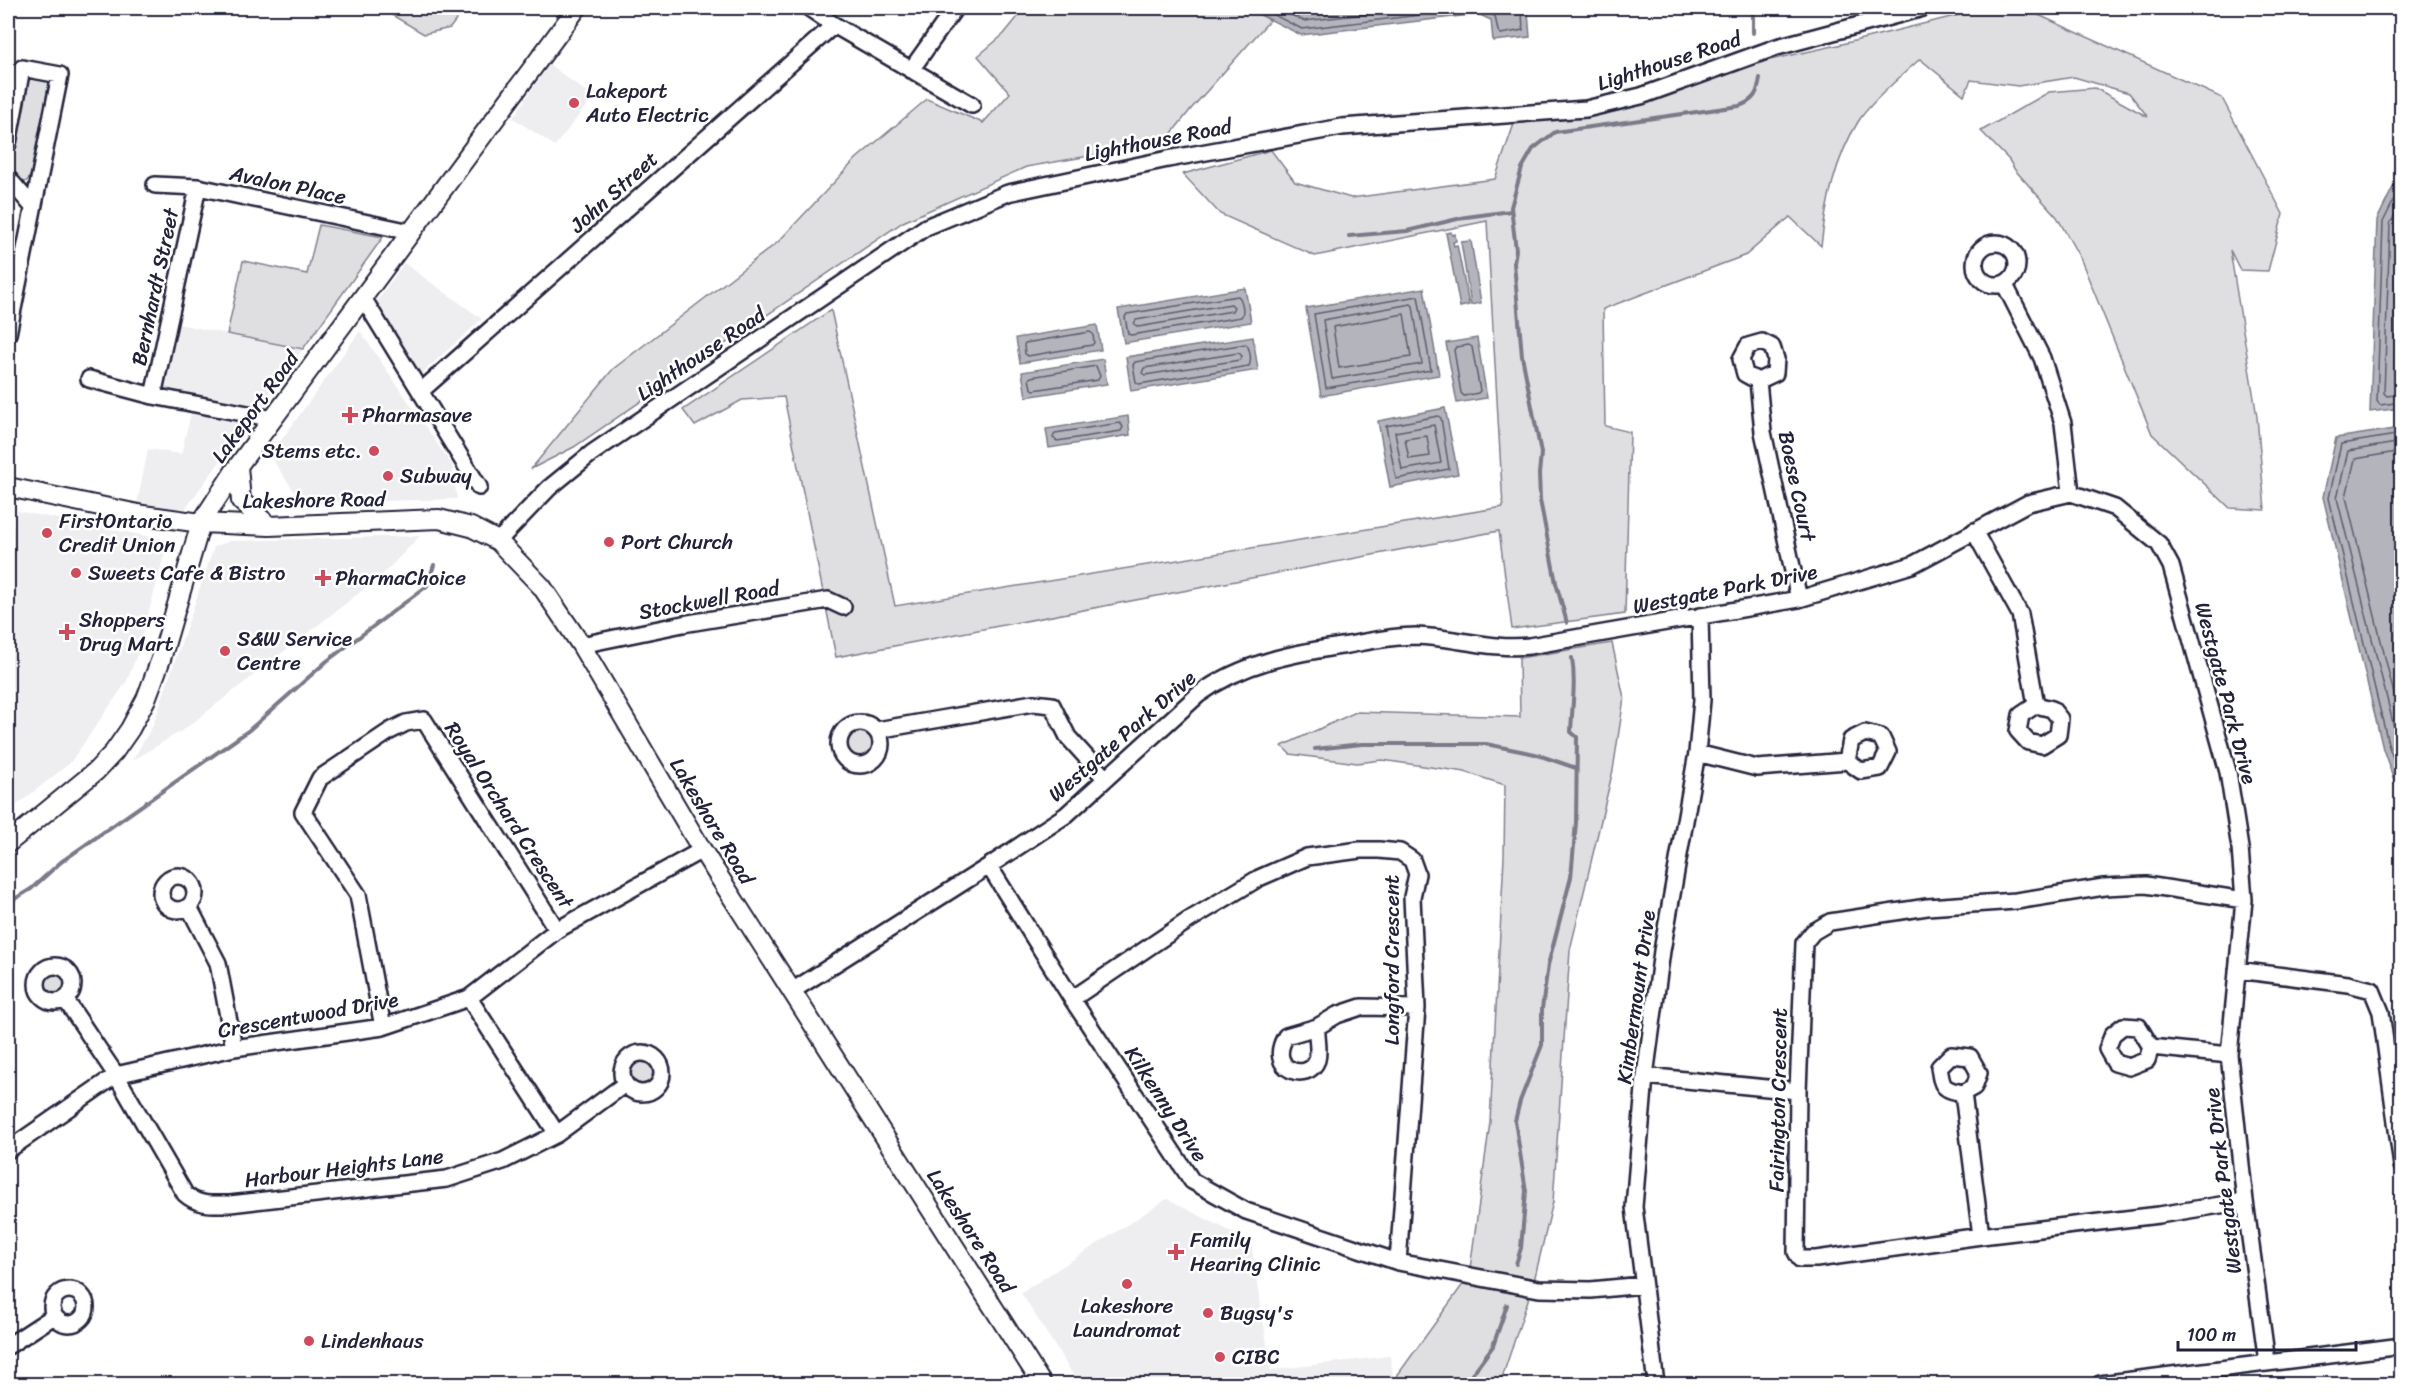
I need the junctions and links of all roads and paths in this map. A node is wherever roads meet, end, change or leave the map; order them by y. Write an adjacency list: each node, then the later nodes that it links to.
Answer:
1 (577, 8): 13 (main road, Lakeport Road)
2 (809, 8): 5 (street)
3 (955, 8): 6 (street)
4 (1923, 8): 29 (street, Lighthouse Road)
5 (834, 25): 6 (street); 19 (street, John Street)
6 (911, 70): 7 (street)
7 (972, 105)
8 (8, 144): 12 (street)
9 (8, 178): 12 (street)
10 (155, 185): 11 (street, Avalon Place)
11 (198, 187): 13 (street, Avalon Place); 20 (street, Bernhardt Street)
12 (33, 207): 16 (street)
13 (411, 232): 15 (main road, Lakeport Road)
14 (2005, 285): 25 (street)
15 (363, 298): 19 (street); 21 (main road, Lakeport Road)
16 (8, 334)
17 (89, 379): 20 (street)
18 (1758, 381): 30 (street, Boese Court)
19 (421, 391): 24 (street)
20 (153, 396): 21 (street)
21 (274, 419): 22 (main road, Lakeport Road)
22 (238, 466): 26 (main road, Lakeport Road); 27 (main road)
23 (8, 487): 26 (main road, Lakeshore Road)
24 (479, 487)
25 (2071, 493): 28 (street, Westgate Park Drive); 42 (street, Westgate Park Drive)
26 (201, 524): 27 (main road, Lakeshore Road); 39 (main road, Lakeport Road)
27 (269, 526): 29 (main road, Lakeshore Road)
28 (1974, 531): 30 (street, Westgate Park Drive); 34 (street)
29 (498, 541): 33 (main road, Lakeshore Road)
30 (1799, 599): 32 (street, Westgate Park Drive)
31 (843, 607): 33 (street, Stockwell Road)
32 (1700, 616): 36 (street, Kimbermount Drive); 38 (street, Westgate Park Drive)
33 (581, 645): 40 (main road, Lakeshore Road)
34 (2036, 705)
35 (877, 730): 38 (street)
36 (1697, 753): 37 (street); 57 (street, Kimbermount Drive)
37 (1847, 761)
38 (1106, 778): 41 (street, Westgate Park Drive)
39 (8, 843)
40 (702, 850): 44 (street, Crescentwood Drive); 46 (main road, Lakeshore Road)
41 (989, 866): 46 (street, Westgate Park Drive); 49 (street, Kilkenny Drive)
42 (2244, 900): 45 (street, Westgate Park Drive); 59 (street, Fairington Crescent)
43 (189, 907): 54 (street)
44 (557, 930): 47 (street, Crescentwood Drive); 51 (street, Royal Orchard Crescent)
45 (2237, 970): 55 (street, Westgate Park Drive); 63 (street)
46 (792, 991): 72 (main road, Lakeshore Road)
47 (469, 998): 51 (street, Crescentwood Drive); 61 (street)
48 (65, 999): 56 (street, Harbour Heights Lane)
49 (1072, 999): 50 (street, Longford Crescent); 66 (street, Kilkenny Drive)
50 (1417, 1008): 52 (street); 66 (street, Longford Crescent)
51 (383, 1027): 54 (street, Crescentwood Drive)
52 (1317, 1027)
53 (2151, 1047): 55 (street)
54 (234, 1048): 56 (street, Crescentwood Drive)
55 (2229, 1055): 64 (street, Westgate Park Drive)
56 (116, 1075): 61 (street, Harbour Heights Lane); 62 (street, Crescentwood Drive)
57 (1645, 1076): 59 (street); 67 (street, Kimbermount Drive)
58 (625, 1084): 61 (street, Harbour Heights Lane)
59 (1798, 1090): 65 (street, Fairington Crescent)
60 (1963, 1093): 65 (street)
61 (556, 1134)
62 (8, 1150)
63 (2402, 1166)
64 (2245, 1201): 65 (street, Fairington Crescent); 71 (street, Westgate Park Drive)
65 (1981, 1236)
66 (1398, 1262): 67 (street, Kilkenny Drive)
67 (1643, 1285): 73 (street, Kimbermount Drive)
68 (54, 1316): 69 (street)
69 (8, 1346)
70 (2402, 1346): 71 (street)
71 (2267, 1362): 74 (street)
72 (1042, 1384)
73 (1656, 1384)
74 (2100, 1384)

